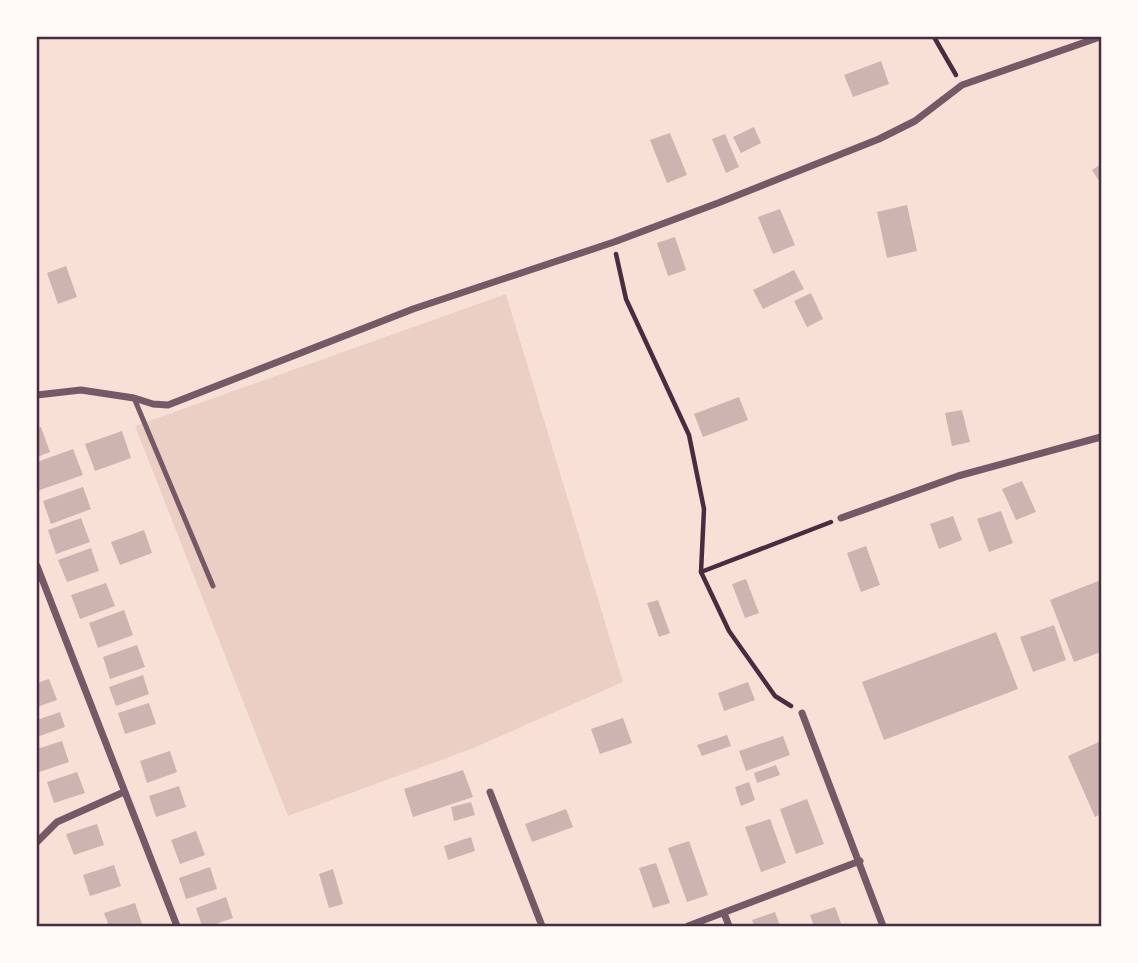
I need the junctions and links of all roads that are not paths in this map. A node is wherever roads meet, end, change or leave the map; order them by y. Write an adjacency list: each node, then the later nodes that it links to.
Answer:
1 (1100, 37): 3 (street)
2 (37, 395): 3 (street)
3 (134, 398): 7 (lane)
4 (1101, 437): 5 (street)
5 (841, 518)
6 (37, 566): 9 (street)
7 (213, 586)
8 (802, 713): 12 (street)
9 (124, 792): 11 (street); 14 (street)
10 (489, 792): 15 (street)
11 (37, 842)
12 (859, 861): 13 (street); 18 (street)
13 (724, 913): 16 (street); 17 (street)
14 (177, 926)
15 (542, 926)
16 (688, 926)
17 (729, 926)
18 (883, 926)

